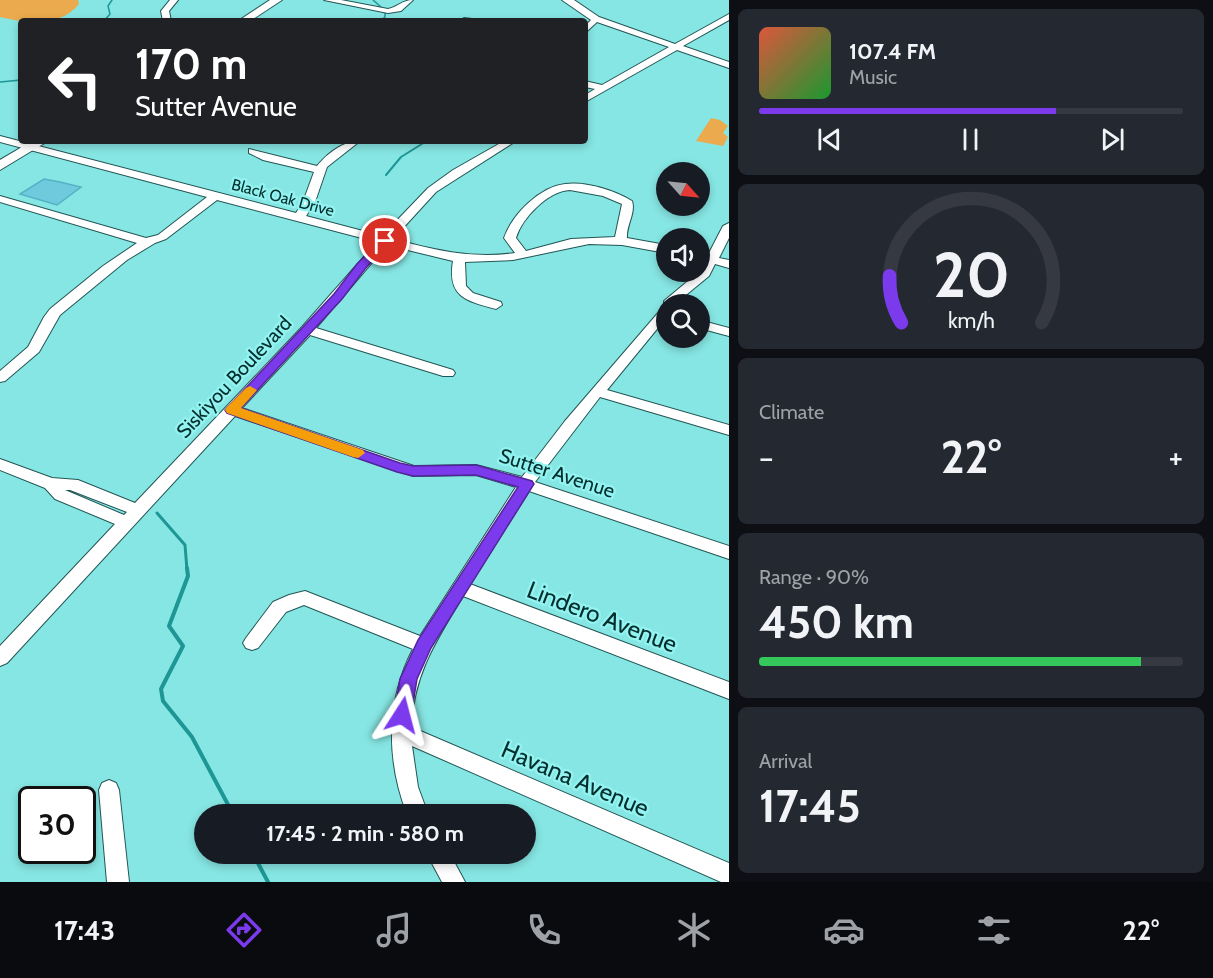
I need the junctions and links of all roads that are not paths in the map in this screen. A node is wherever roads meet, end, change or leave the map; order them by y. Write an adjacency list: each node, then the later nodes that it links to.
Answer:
1 (174, 0): 7 (street)
2 (276, 0): 8 (main road)
3 (328, 0): 4 (street)
4 (410, 0)
5 (575, 1): 9 (street)
6 (729, 16): 11 (street)
7 (166, 18)
8 (248, 18)
9 (596, 19): 10 (street); 11 (street)
10 (588, 28)
11 (677, 46): 12 (street); 14 (street)
12 (729, 65)
13 (588, 85): 14 (street)
14 (603, 88): 15 (street)
15 (588, 97)
16 (0, 139): 17 (street, Black Oak Drive)
17 (18, 142)
18 (36, 144): 22 (main road); 24 (street, Black Oak Drive)
19 (351, 144): 23 (street)
20 (506, 144): 29 (street, Siskiyou Boulevard)
21 (253, 151): 23 (street)
22 (0, 166)
23 (320, 170): 26 (street)
24 (210, 195): 26 (street, Black Oak Drive); 28 (street)
25 (0, 199): 28 (street)
26 (298, 218): 29 (street, Black Oak Drive)
27 (729, 226): 35 (street)
28 (150, 240): 44 (street)
29 (385, 241): 33 (street, Black Oak Drive); 41 (street, Siskiyou Boulevard)
30 (621, 241): 31 (street, Black Oak Drive); 32 (street, Black Oak Drive); 32 (street)
31 (656, 247)
32 (523, 255): 33 (street, Black Oak Drive)
33 (460, 258): 38 (street)
34 (710, 259): 35 (street)
35 (713, 260): 36 (street); 37 (street)
36 (729, 264)
37 (678, 294)
38 (496, 305)
39 (656, 323): 45 (street)
40 (710, 327): 42 (street)
41 (307, 330): 43 (street); 46 (street, Siskiyou Boulevard)
42 (729, 332)
43 (448, 373)
44 (0, 378)
45 (598, 392): 47 (street); 50 (street)
46 (232, 410): 50 (street, Sutter Avenue); 51 (street, Siskiyou Boulevard)
47 (729, 430)
48 (0, 464): 49 (street)
49 (51, 484): 51 (street); 52 (street)
50 (527, 484): 53 (street, Sutter Avenue); 54 (street)
51 (137, 510): 52 (street, Siskiyou Boulevard)
52 (125, 522): 57 (street, Siskiyou Boulevard)
53 (729, 553)
54 (459, 587): 56 (street); 58 (street, Lindero Avenue)
55 (252, 644): 56 (street)
56 (424, 645): 59 (street)
57 (0, 658)
58 (729, 692)
59 (401, 732): 61 (street); 63 (street, Havana Avenue)
60 (109, 790): 64 (street)
61 (413, 804)
62 (444, 864): 65 (street)
63 (729, 874)
64 (118, 882)
65 (454, 882)

